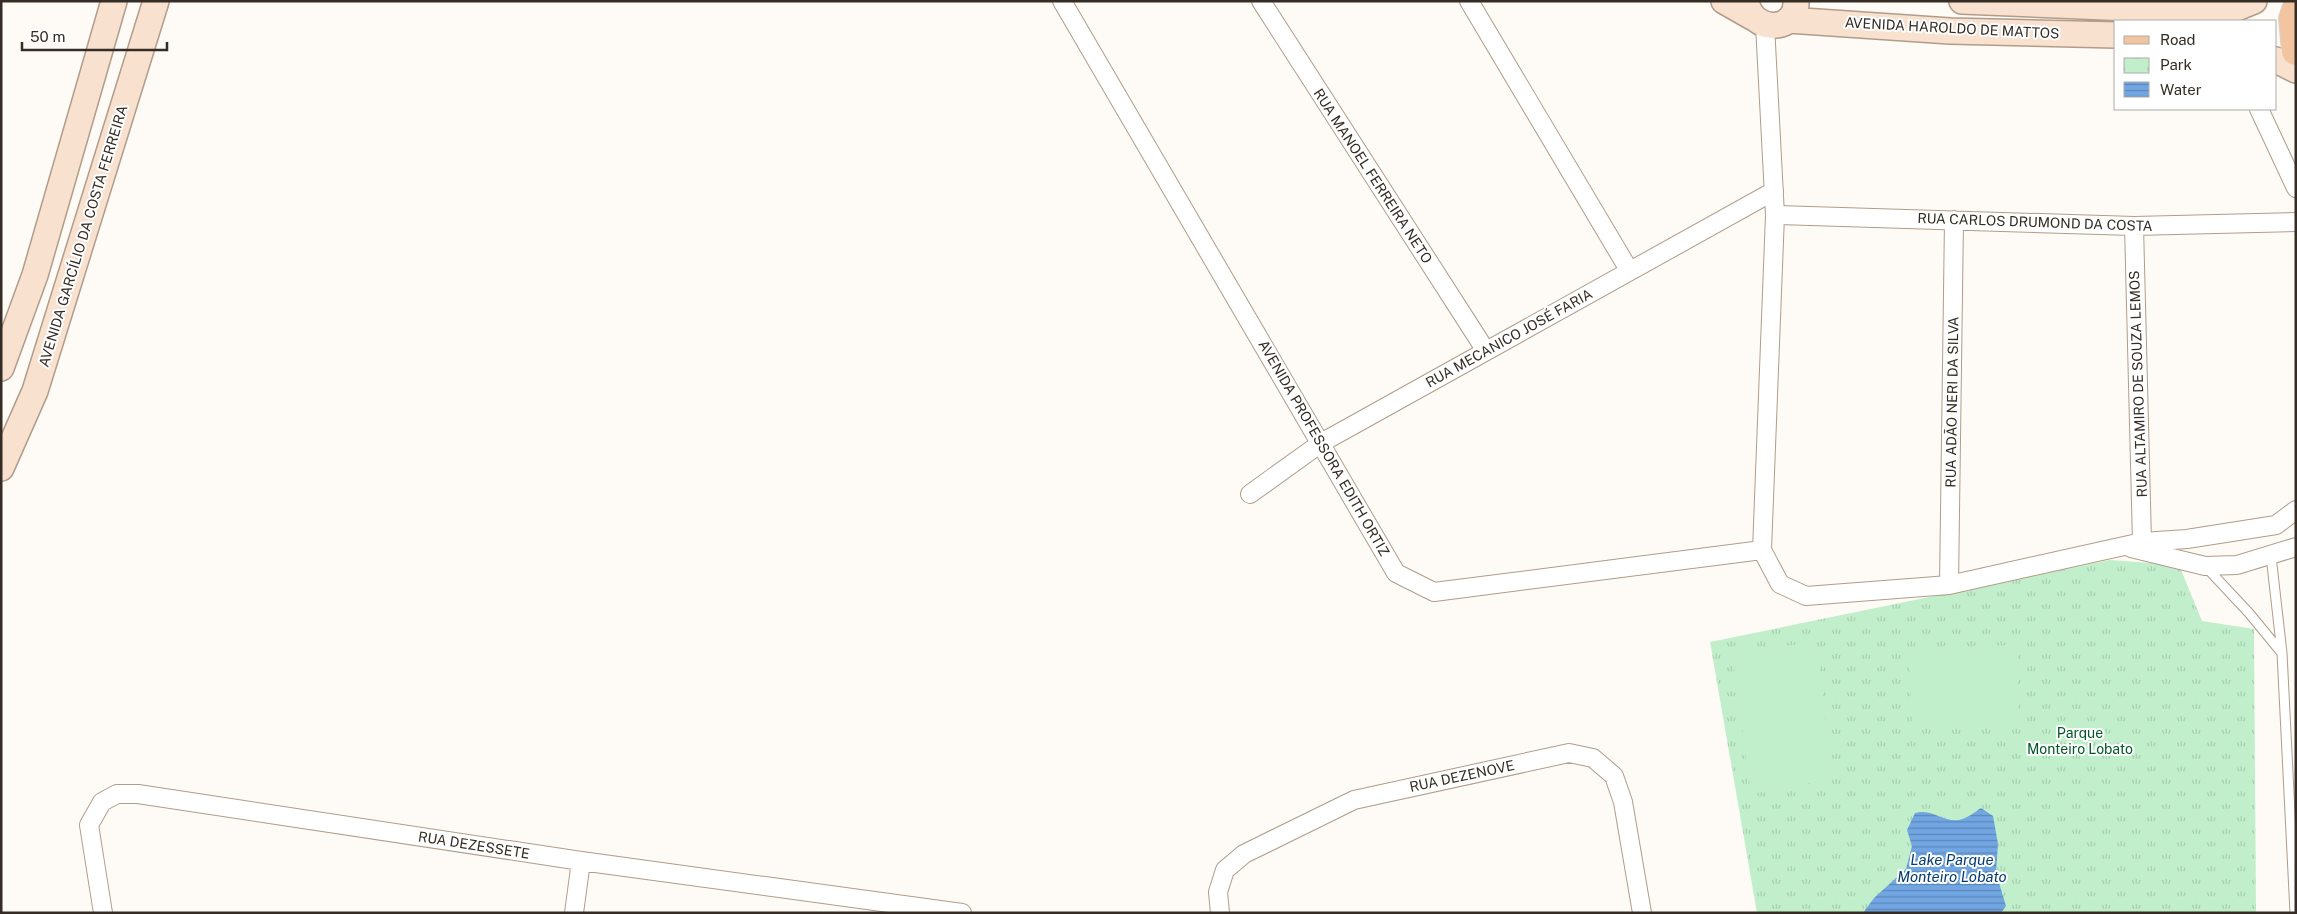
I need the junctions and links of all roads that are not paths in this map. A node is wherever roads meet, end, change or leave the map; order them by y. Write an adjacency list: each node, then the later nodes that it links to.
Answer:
1 (114, 1): 24 (street)
2 (156, 1): 26 (street, AVENIDA GARCÍLIO DA COSTA FERREIRA)
3 (1062, 1): 25 (street, AVENIDA PROFESSORA EDITH ORTIZ)
4 (1261, 1): 23 (street, RUA MANOEL FERREIRA NETO)
5 (1469, 1): 22 (street)
6 (1724, 1): 9 (street, AVENIDA HAROLDO DE MATTOS)
7 (1962, 1): 8 (street, AVENIDA HAROLDO DE MATTOS)
8 (2254, 1)
9 (1770, 13): 11 (street, AVENIDA HAROLDO DE MATTOS); 17 (street)
10 (2294, 15): 12 (main road)
11 (2114, 35)
12 (2296, 50)
13 (2277, 60): 14 (street)
14 (2296, 70)
15 (2259, 110): 16 (street)
16 (2296, 188)
17 (1774, 190): 18 (street); 22 (street, RUA MECANICO JOSÉ FARIA)
18 (1775, 215): 19 (street, RUA CARLOS DRUMOND DA COSTA); 32 (street)
19 (1954, 220): 21 (street, RUA CARLOS DRUMOND DA COSTA); 35 (street, RUA ADÃO NERI DA SILVA)
20 (2296, 222): 21 (street, RUA CARLOS DRUMOND DA COSTA)
21 (2134, 226): 29 (street, RUA ALTAMIRO DE SOUZA LEMOS)
22 (1630, 270): 23 (street, RUA MECANICO JOSÉ FARIA)
23 (1486, 351): 25 (street, RUA MECANICO JOSÉ FARIA)
24 (1, 368)
25 (1321, 443): 27 (street, RUA MECANICO JOSÉ FARIA); 32 (street, AVENIDA PROFESSORA EDITH ORTIZ)
26 (1, 468)
27 (1250, 494)
28 (2296, 510): 29 (street)
29 (2142, 542): 30 (street)
30 (2124, 546): 34 (street); 35 (street)
31 (2296, 548): 33 (street)
32 (1762, 550): 35 (street)
33 (2271, 556): 34 (street); 36 (lane)
34 (2205, 566): 36 (lane)
35 (1949, 585)
36 (2282, 653): 38 (lane)
37 (582, 861): 39 (street, RUA DEZESSETE); 40 (street); 41 (street, RUA DEZESSETE)
38 (2295, 911)
39 (103, 913)
40 (574, 913)
41 (962, 913)
42 (1220, 913): 43 (street, RUA DEZENOVE)
43 (1642, 913)

